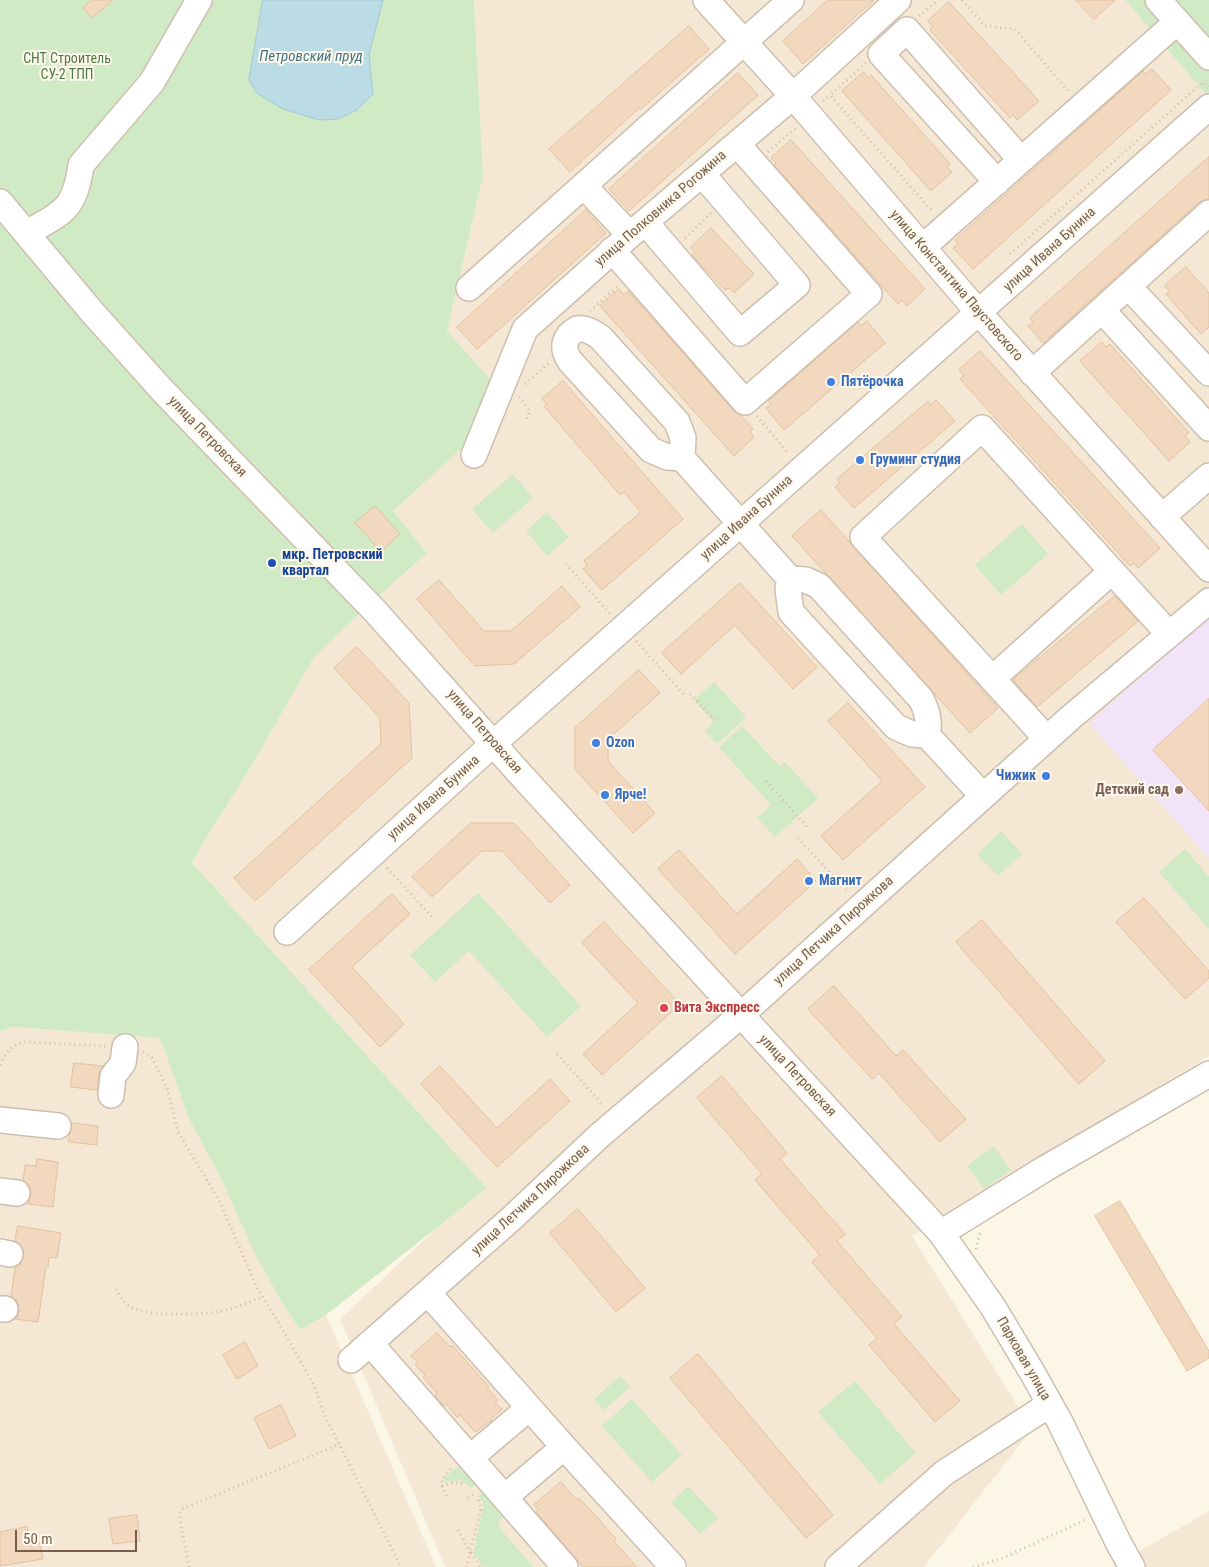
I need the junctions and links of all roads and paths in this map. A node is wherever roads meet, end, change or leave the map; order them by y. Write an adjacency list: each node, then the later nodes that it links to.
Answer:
1 (199, 0): 28 (street)
2 (706, 0): 10 (street, улица Константина Паустовского)
3 (792, 0): 10 (street)
4 (898, 0): 14 (street, улица Полковника Рогожина)
5 (938, 0): 8 (path)
6 (962, 0): 15 (path)
7 (1158, 0): 9 (street)
8 (916, 19)
9 (1177, 22): 12 (street); 15 (street)
10 (744, 42): 14 (street, улица Константина Паустовского); 23 (street)
11 (873, 57): 13 (path)
12 (1209, 57)
13 (830, 95): 17 (path); 27 (path)
14 (793, 96): 17 (street, улица Константина Паустовского); 18 (street, улица Полковника Рогожина)
15 (1081, 106): 19 (street)
16 (1209, 107): 37 (street, улица Ивана Бунина)
17 (809, 115): 20 (path); 30 (street, улица Константина Паустовского)
18 (737, 144): 20 (street); 21 (street, улица Полковника Рогожина)
19 (1021, 160): 22 (street); 22 (street)
20 (755, 164): 43 (street)
21 (702, 174): 24 (street); 29 (street, улица Полковника Рогожина)
22 (997, 182): 27 (street)
23 (584, 186): 29 (street); 34 (street)
24 (724, 200): 31 (path); 31 (street)
25 (0, 202): 28 (street, улица Петровская)
26 (1209, 213): 33 (street)
27 (946, 226): 30 (street)
28 (27, 233): 65 (street, улица Петровская)
29 (629, 236): 31 (street); 32 (street); 47 (street, улица Полковника Рогожина)
30 (923, 247): 37 (street, улица Константина Паустовского)
31 (670, 252)
32 (633, 273): 36 (path); 43 (street)
33 (1128, 286): 35 (street); 40 (street)
34 (469, 288)
35 (1102, 310): 39 (street); 45 (street)
36 (589, 312)
37 (979, 313): 39 (street, улица Константина Паустовского); 51 (street, улица Ивана Бунина)
38 (564, 350): 41 (path); 48 (street); 48 (street)
39 (1032, 373): 50 (street, улица Константина Паустовского)
40 (1209, 373)
41 (521, 388)
42 (518, 392): 44 (path)
43 (745, 402): 46 (path)
44 (525, 421)
45 (1209, 428)
46 (788, 453)
47 (474, 455)
48 (682, 458): 51 (street)
49 (1209, 476): 50 (street)
50 (1162, 517): 53 (street, улица Константина Паустовского)
51 (740, 524): 55 (street); 57 (street, улица Ивана Бунина)
52 (566, 564): 57 (path)
53 (1209, 569)
54 (1112, 571): 58 (street); 59 (street); 59 (street)
55 (790, 579): 63 (street); 63 (street)
56 (1209, 601): 58 (street, улица Летчика Пирожкова)
57 (623, 628): 61 (path); 65 (street, улица Ивана Бунина)
58 (1169, 634): 64 (street, улица Летчика Пирожкова)
59 (992, 679): 64 (street)
60 (690, 694): 62 (path)
61 (686, 697)
62 (717, 723)
63 (927, 735): 67 (street)
64 (1046, 739): 67 (street, улица Летчика Пирожкова)
65 (494, 743): 70 (street, улица Ивана Бунина); 74 (street, улица Петровская)
66 (766, 782): 68 (path)
67 (983, 796): 71 (street, улица Летчика Пирожкова)
68 (808, 828)
69 (798, 838): 71 (path)
70 (374, 853): 72 (path); 73 (street, улица Ивана Бунина)
71 (861, 906): 74 (street, улица Летчика Пирожкова)
72 (433, 918)
73 (287, 932)
74 (741, 1015): 81 (street, улица Летчика Пирожкова); 84 (street, улица Петровская)
75 (125, 1047): 77 (path); 79 (street); 88 (path)
76 (557, 1054): 81 (path)
77 (0, 1065)
78 (1209, 1074): 84 (street)
79 (111, 1095)
80 (0, 1120): 82 (street)
81 (618, 1121): 87 (street, улица Летчика Пирожкова)
82 (58, 1126)
83 (982, 1231): 85 (path)
84 (941, 1232): 91 (street, Парковая улица)
85 (976, 1254)
86 (116, 1289): 88 (path)
87 (428, 1292): 89 (street, улица Летчика Пирожкова); 92 (street)
88 (262, 1297): 93 (path)
89 (370, 1343): 90 (street, улица Летчика Пирожкова); 95 (street)
90 (351, 1360)
91 (1050, 1404): 98 (street, Парковая улица); 107 (street)
92 (530, 1408): 94 (street); 95 (street)
93 (340, 1444): 101 (path); 102 (path)
94 (564, 1447): 97 (street); 106 (street)
95 (471, 1457): 97 (street)
96 (446, 1496): 100 (path)
97 (505, 1497): 105 (street)
98 (1104, 1513): 108 (path); 109 (street, Парковая улица)
99 (458, 1530): 100 (path)
100 (470, 1552): 103 (path); 104 (path)
101 (188, 1567)
102 (401, 1567)
103 (467, 1567)
104 (481, 1567)
105 (565, 1567)
106 (673, 1567)
107 (838, 1567)
108 (973, 1567)
109 (1132, 1567)

